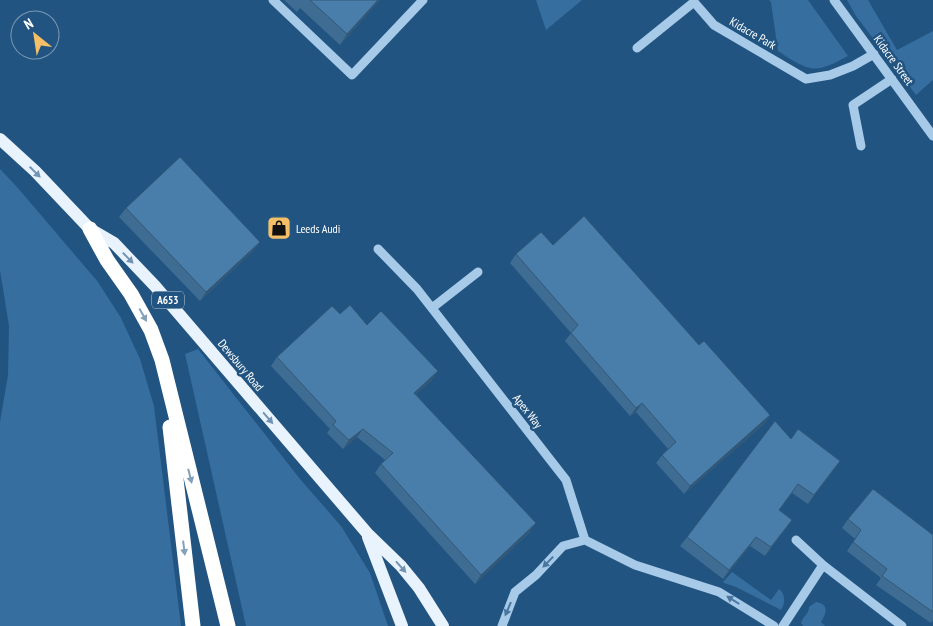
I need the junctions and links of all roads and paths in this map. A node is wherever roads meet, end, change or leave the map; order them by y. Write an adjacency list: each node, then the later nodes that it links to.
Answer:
1 (273, 0): 2 (street)
2 (423, 0)
3 (834, 0): 5 (street, Kidacre Street)
4 (636, 48): 5 (street, Kidacre Park)
5 (874, 54): 6 (street, Kidacre Street)
6 (892, 78): 7 (street, Kidacre Street); 9 (street)
7 (933, 136)
8 (0, 139): 10 (main road, Dewsbury Road / A653, one-way to 10)
9 (861, 146)
10 (90, 229): 14 (highway, one-way to 14); 15 (main road, Dewsbury Road / A653, one-way to 15)
11 (378, 249): 13 (street, Apex Way)
12 (478, 272): 13 (street)
13 (432, 308): 16 (street, Apex Way)
14 (162, 360): 19 (highway, one-way to 19); 20 (highway, one-way to 20)
15 (366, 533): 21 (main road, A653); 22 (main road, Dewsbury Road / A653, one-way to 22)
16 (585, 540): 23 (street, one-way to 23); 24 (street, one-way to 16)
17 (796, 540): 18 (street)
18 (823, 565): 25 (street); 26 (street)
19 (193, 626)
20 (228, 626)
21 (402, 626)
22 (443, 626)
23 (502, 626)
24 (774, 626)
25 (783, 626)
26 (902, 626)

